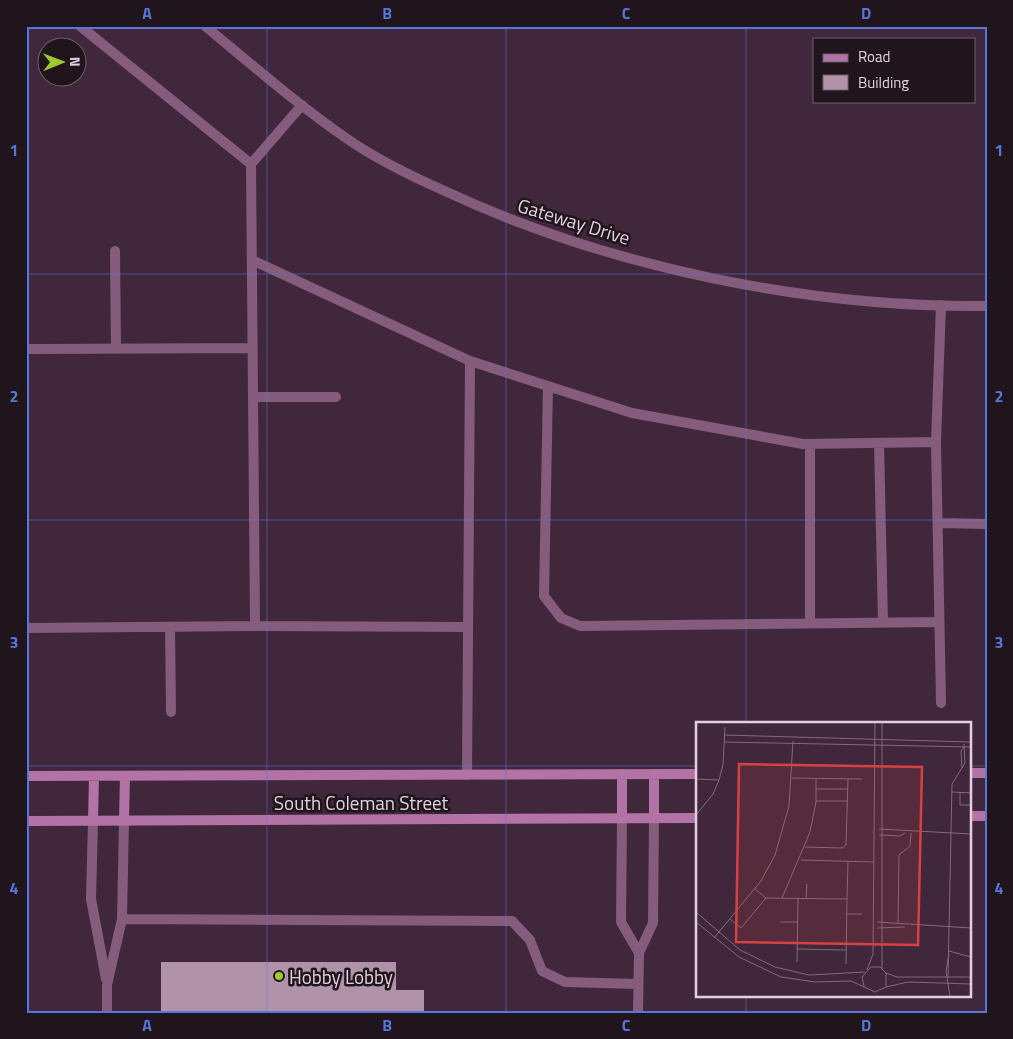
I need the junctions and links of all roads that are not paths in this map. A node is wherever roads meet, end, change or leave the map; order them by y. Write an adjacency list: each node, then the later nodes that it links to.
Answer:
1 (80, 26): 4 (street)
2 (205, 26): 3 (street, Gateway Drive)
3 (302, 105): 4 (street); 7 (street, Gateway Drive)
4 (251, 164): 6 (street)
5 (115, 251): 11 (street)
6 (252, 260): 9 (street); 12 (street)
7 (940, 305): 8 (street, Gateway Drive); 16 (street)
8 (987, 306)
9 (252, 348): 11 (street); 14 (street)
10 (31, 349): 11 (street)
11 (116, 349)
12 (470, 361): 13 (street); 26 (street)
13 (548, 386): 18 (street); 23 (street)
14 (253, 397): 15 (street); 24 (street)
15 (336, 397)
16 (936, 442): 17 (street); 19 (street)
17 (879, 443): 18 (street); 21 (street)
18 (810, 444): 23 (street)
19 (938, 523): 20 (street); 22 (street)
20 (987, 524)
21 (882, 622): 22 (street); 23 (street)
22 (940, 622): 28 (street)
23 (810, 623)
24 (255, 626): 25 (street); 26 (street)
25 (170, 627): 27 (street); 29 (street)
26 (468, 627): 35 (street)
27 (26, 628)
28 (941, 702)
29 (171, 712)
30 (970, 773): 31 (street)
31 (987, 773)
32 (622, 774): 33 (street, South Coleman Street); 35 (street, South Coleman Street); 41 (street)
33 (654, 774): 34 (street, South Coleman Street); 42 (street)
34 (696, 774)
35 (467, 775): 38 (street, South Coleman Street)
36 (26, 776): 37 (street, South Coleman Street)
37 (94, 776): 38 (street, South Coleman Street); 46 (street)
38 (125, 776): 44 (street)
39 (970, 816): 40 (street)
40 (987, 816)
41 (622, 818): 42 (street, South Coleman Street); 44 (street, South Coleman Street); 48 (street)
42 (654, 818): 43 (street, South Coleman Street); 48 (street)
43 (696, 818)
44 (124, 820): 46 (street, South Coleman Street); 47 (street)
45 (26, 821): 46 (street, South Coleman Street)
46 (93, 821): 49 (street)
47 (122, 919): 49 (street); 50 (street)
48 (638, 953): 50 (street)
49 (107, 984): 51 (street)
50 (638, 984): 52 (street)
51 (107, 1013)
52 (638, 1013)

